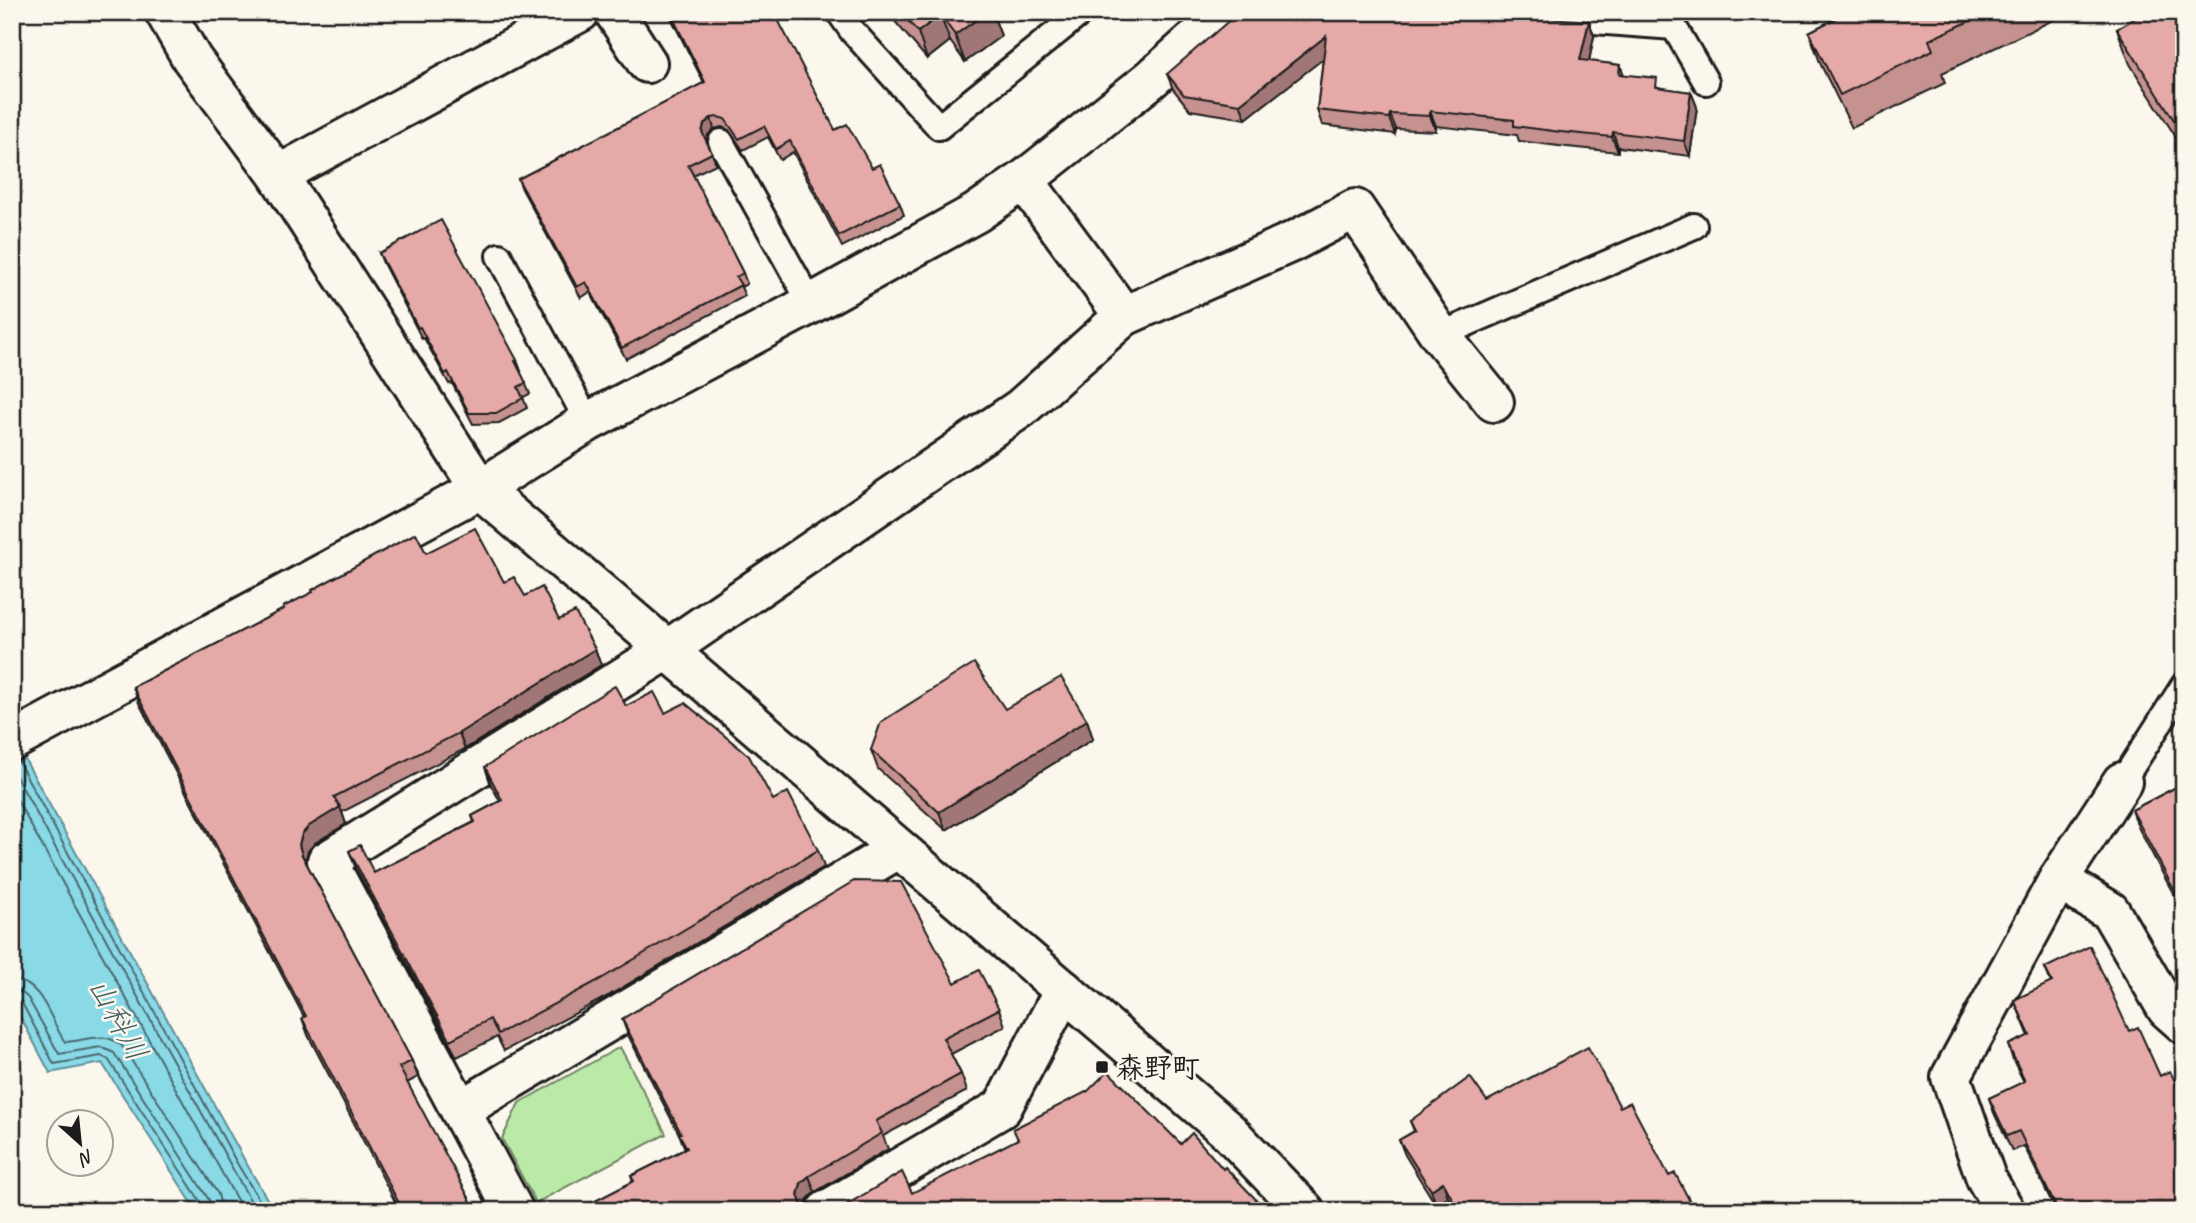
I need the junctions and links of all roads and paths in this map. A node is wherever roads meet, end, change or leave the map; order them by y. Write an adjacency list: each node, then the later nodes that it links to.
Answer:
1 (165, 12): 12 (street)
2 (580, 12): 12 (street)
3 (614, 12): 9 (street)
4 (839, 12): 5 (lane)
5 (1082, 12)
6 (1226, 12): 13 (street)
7 (1471, 12): 8 (lane)
8 (1670, 20): 10 (lane)
9 (647, 63)
10 (1706, 82)
11 (721, 142): 16 (lane)
12 (278, 175): 21 (street)
13 (1024, 180): 16 (street); 17 (street)
14 (1694, 226): 18 (lane)
15 (499, 256): 20 (lane)
16 (811, 304): 20 (street)
17 (1124, 316): 18 (street); 22 (street)
18 (1440, 335): 19 (street)
19 (1494, 402)
20 (588, 422): 21 (street)
21 (480, 489): 22 (street); 24 (street)
22 (667, 650): 26 (street); 30 (street)
23 (2184, 685): 25 (lane)
24 (12, 741)
25 (2122, 782): 27 (street)
26 (898, 849): 28 (street); 30 (street)
27 (2058, 880): 29 (street); 34 (street)
28 (1064, 990): 32 (street); 33 (street)
29 (2184, 1024)
30 (460, 1110): 31 (street)
31 (514, 1211)
32 (826, 1211)
33 (1305, 1211)
34 (2005, 1211)

